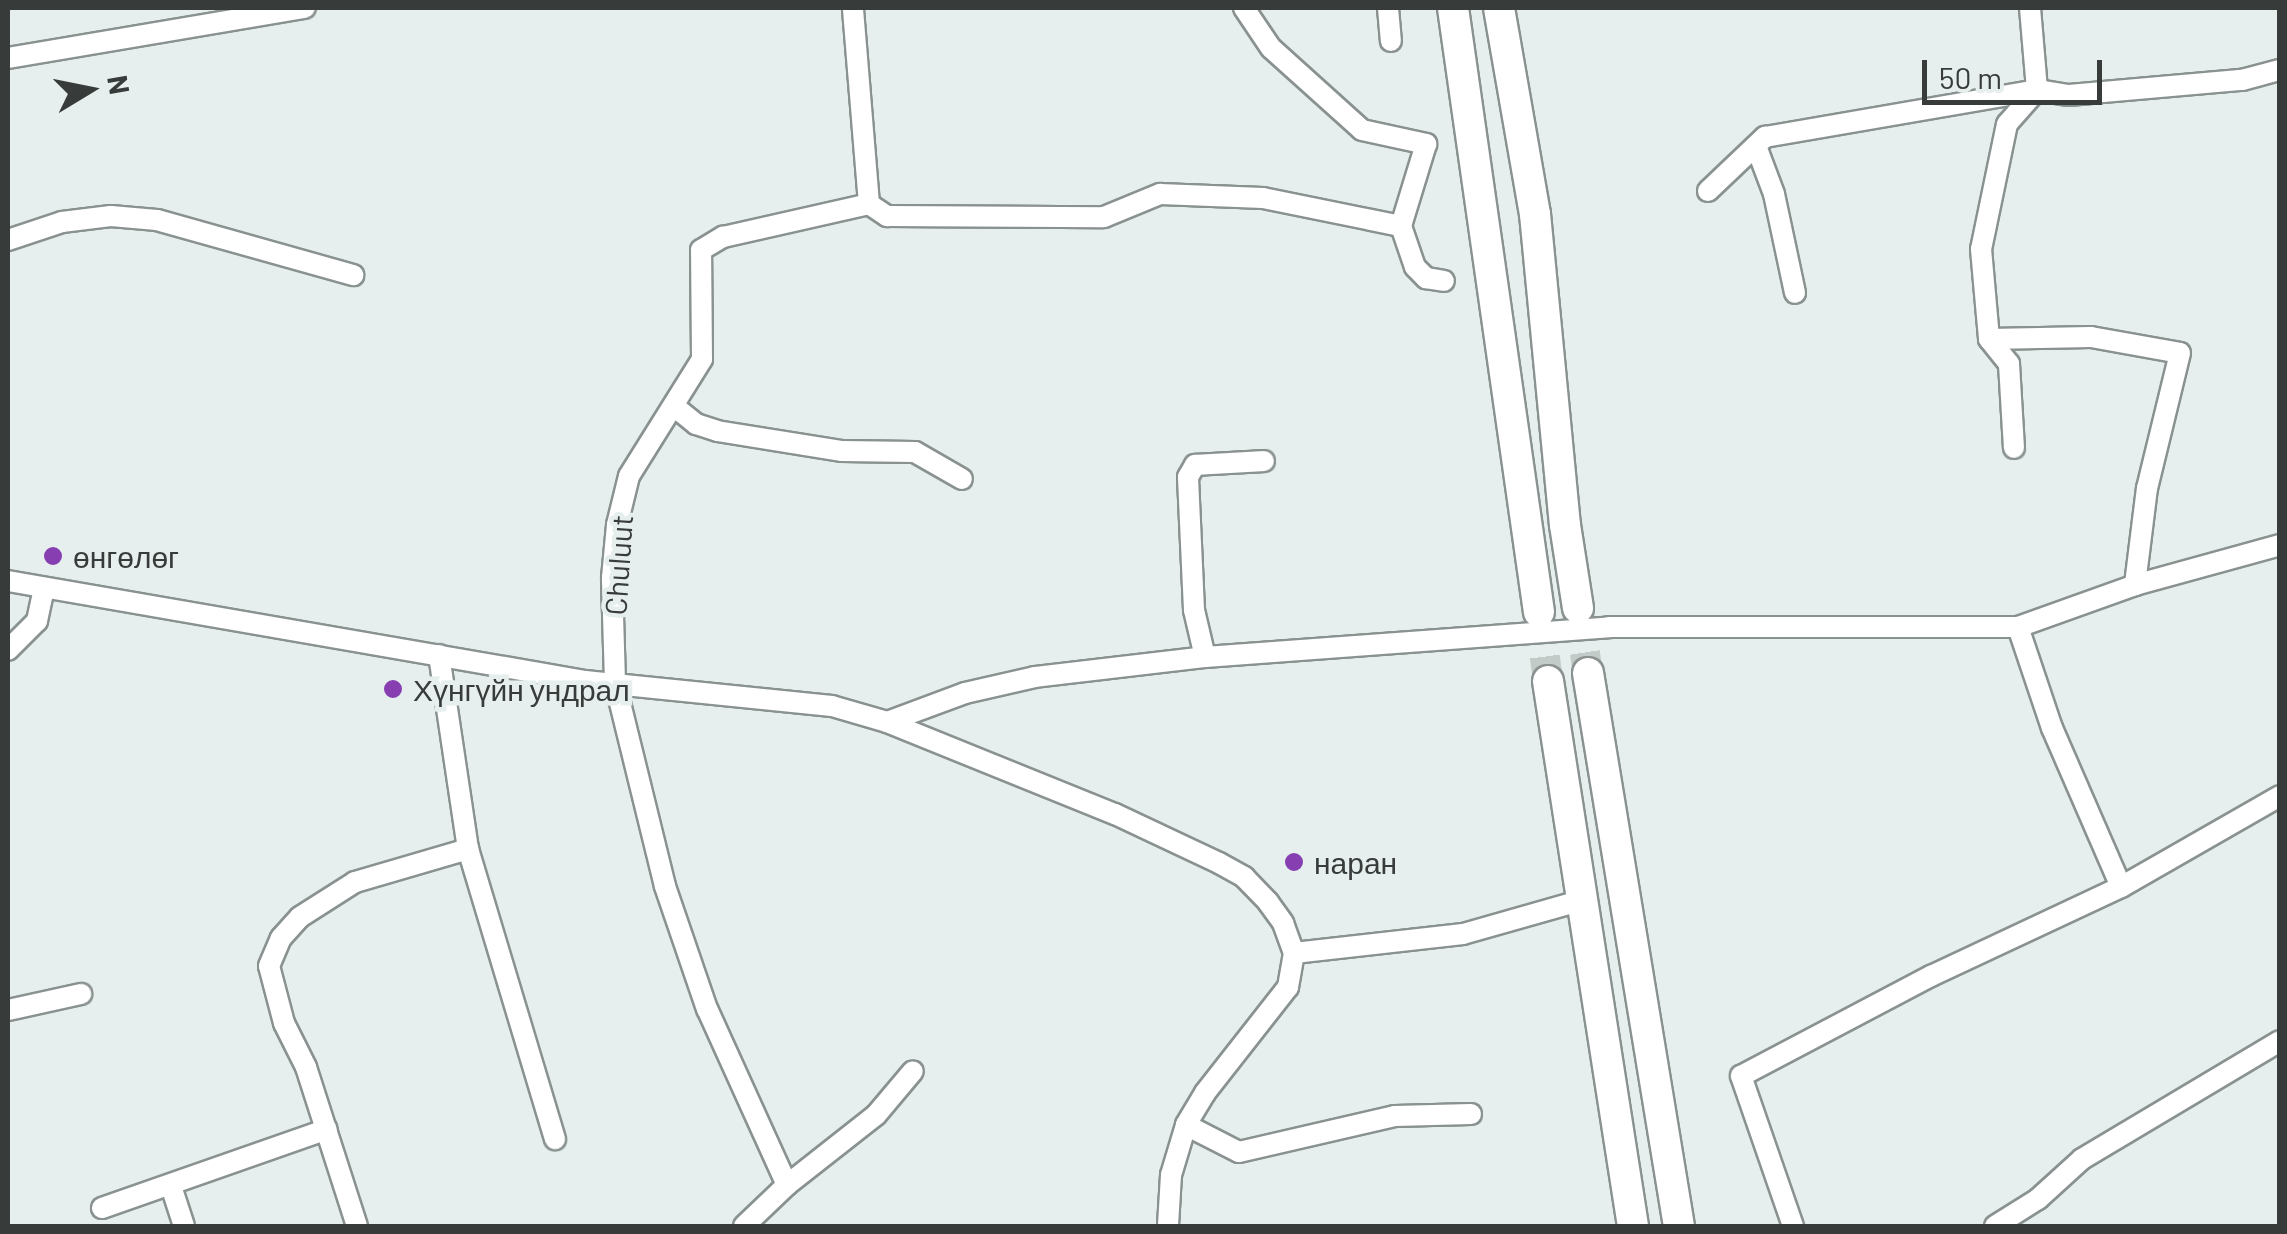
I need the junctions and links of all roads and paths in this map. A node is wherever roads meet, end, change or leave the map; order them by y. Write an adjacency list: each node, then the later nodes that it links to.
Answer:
1 (305, 8): 9 (street)
2 (853, 8): 14 (street)
3 (1244, 8): 15 (street)
4 (1388, 8): 8 (street)
5 (1453, 8): 30 (main road)
6 (1499, 8): 29 (main road)
7 (2030, 8): 11 (street)
8 (1391, 41)
9 (8, 58)
10 (2280, 70): 11 (street)
11 (2037, 90): 12 (street); 20 (street)
12 (1756, 146): 13 (street); 19 (street)
13 (1708, 191)
14 (869, 204): 15 (street); 21 (street, Chuluut)
15 (1401, 226): 18 (street)
16 (8, 240): 17 (street)
17 (353, 274)
18 (1444, 281)
19 (1795, 292)
20 (1988, 338): 22 (street); 27 (street)
21 (676, 407): 24 (street); 36 (street, Chuluut)
22 (2014, 448)
23 (1264, 461): 34 (street)
24 (962, 478)
25 (2280, 545): 27 (street)
26 (8, 581): 28 (street)
27 (2135, 585): 31 (street)
28 (44, 588): 32 (street); 33 (street)
29 (1578, 608)
30 (1539, 612)
31 (2018, 627): 34 (street); 41 (street)
32 (8, 650)
33 (439, 655): 36 (street); 40 (street)
34 (1205, 657): 38 (street)
35 (1588, 673): 60 (main road)
36 (616, 682): 38 (street); 52 (street, Chuluut)
37 (1548, 682): 42 (main road)
38 (887, 722): 43 (street)
39 (2280, 796): 41 (street)
40 (468, 848): 50 (street); 51 (street)
41 (2122, 887): 61 (street)
42 (1582, 900): 43 (street); 59 (main road)
43 (1294, 954): 49 (street)
44 (81, 994): 45 (street)
45 (8, 1010)
46 (2280, 1041): 62 (street)
47 (913, 1071): 52 (street)
48 (1471, 1114): 49 (street)
49 (1186, 1125): 58 (street)
50 (327, 1130): 53 (street); 56 (street)
51 (555, 1139)
52 (787, 1184): 57 (street)
53 (171, 1186): 54 (street); 55 (street)
54 (102, 1208)
55 (184, 1226)
56 (356, 1226)
57 (744, 1226)
58 (1167, 1226)
59 (1632, 1226)
60 (1680, 1226)
61 (1793, 1226)
62 (1995, 1226)

